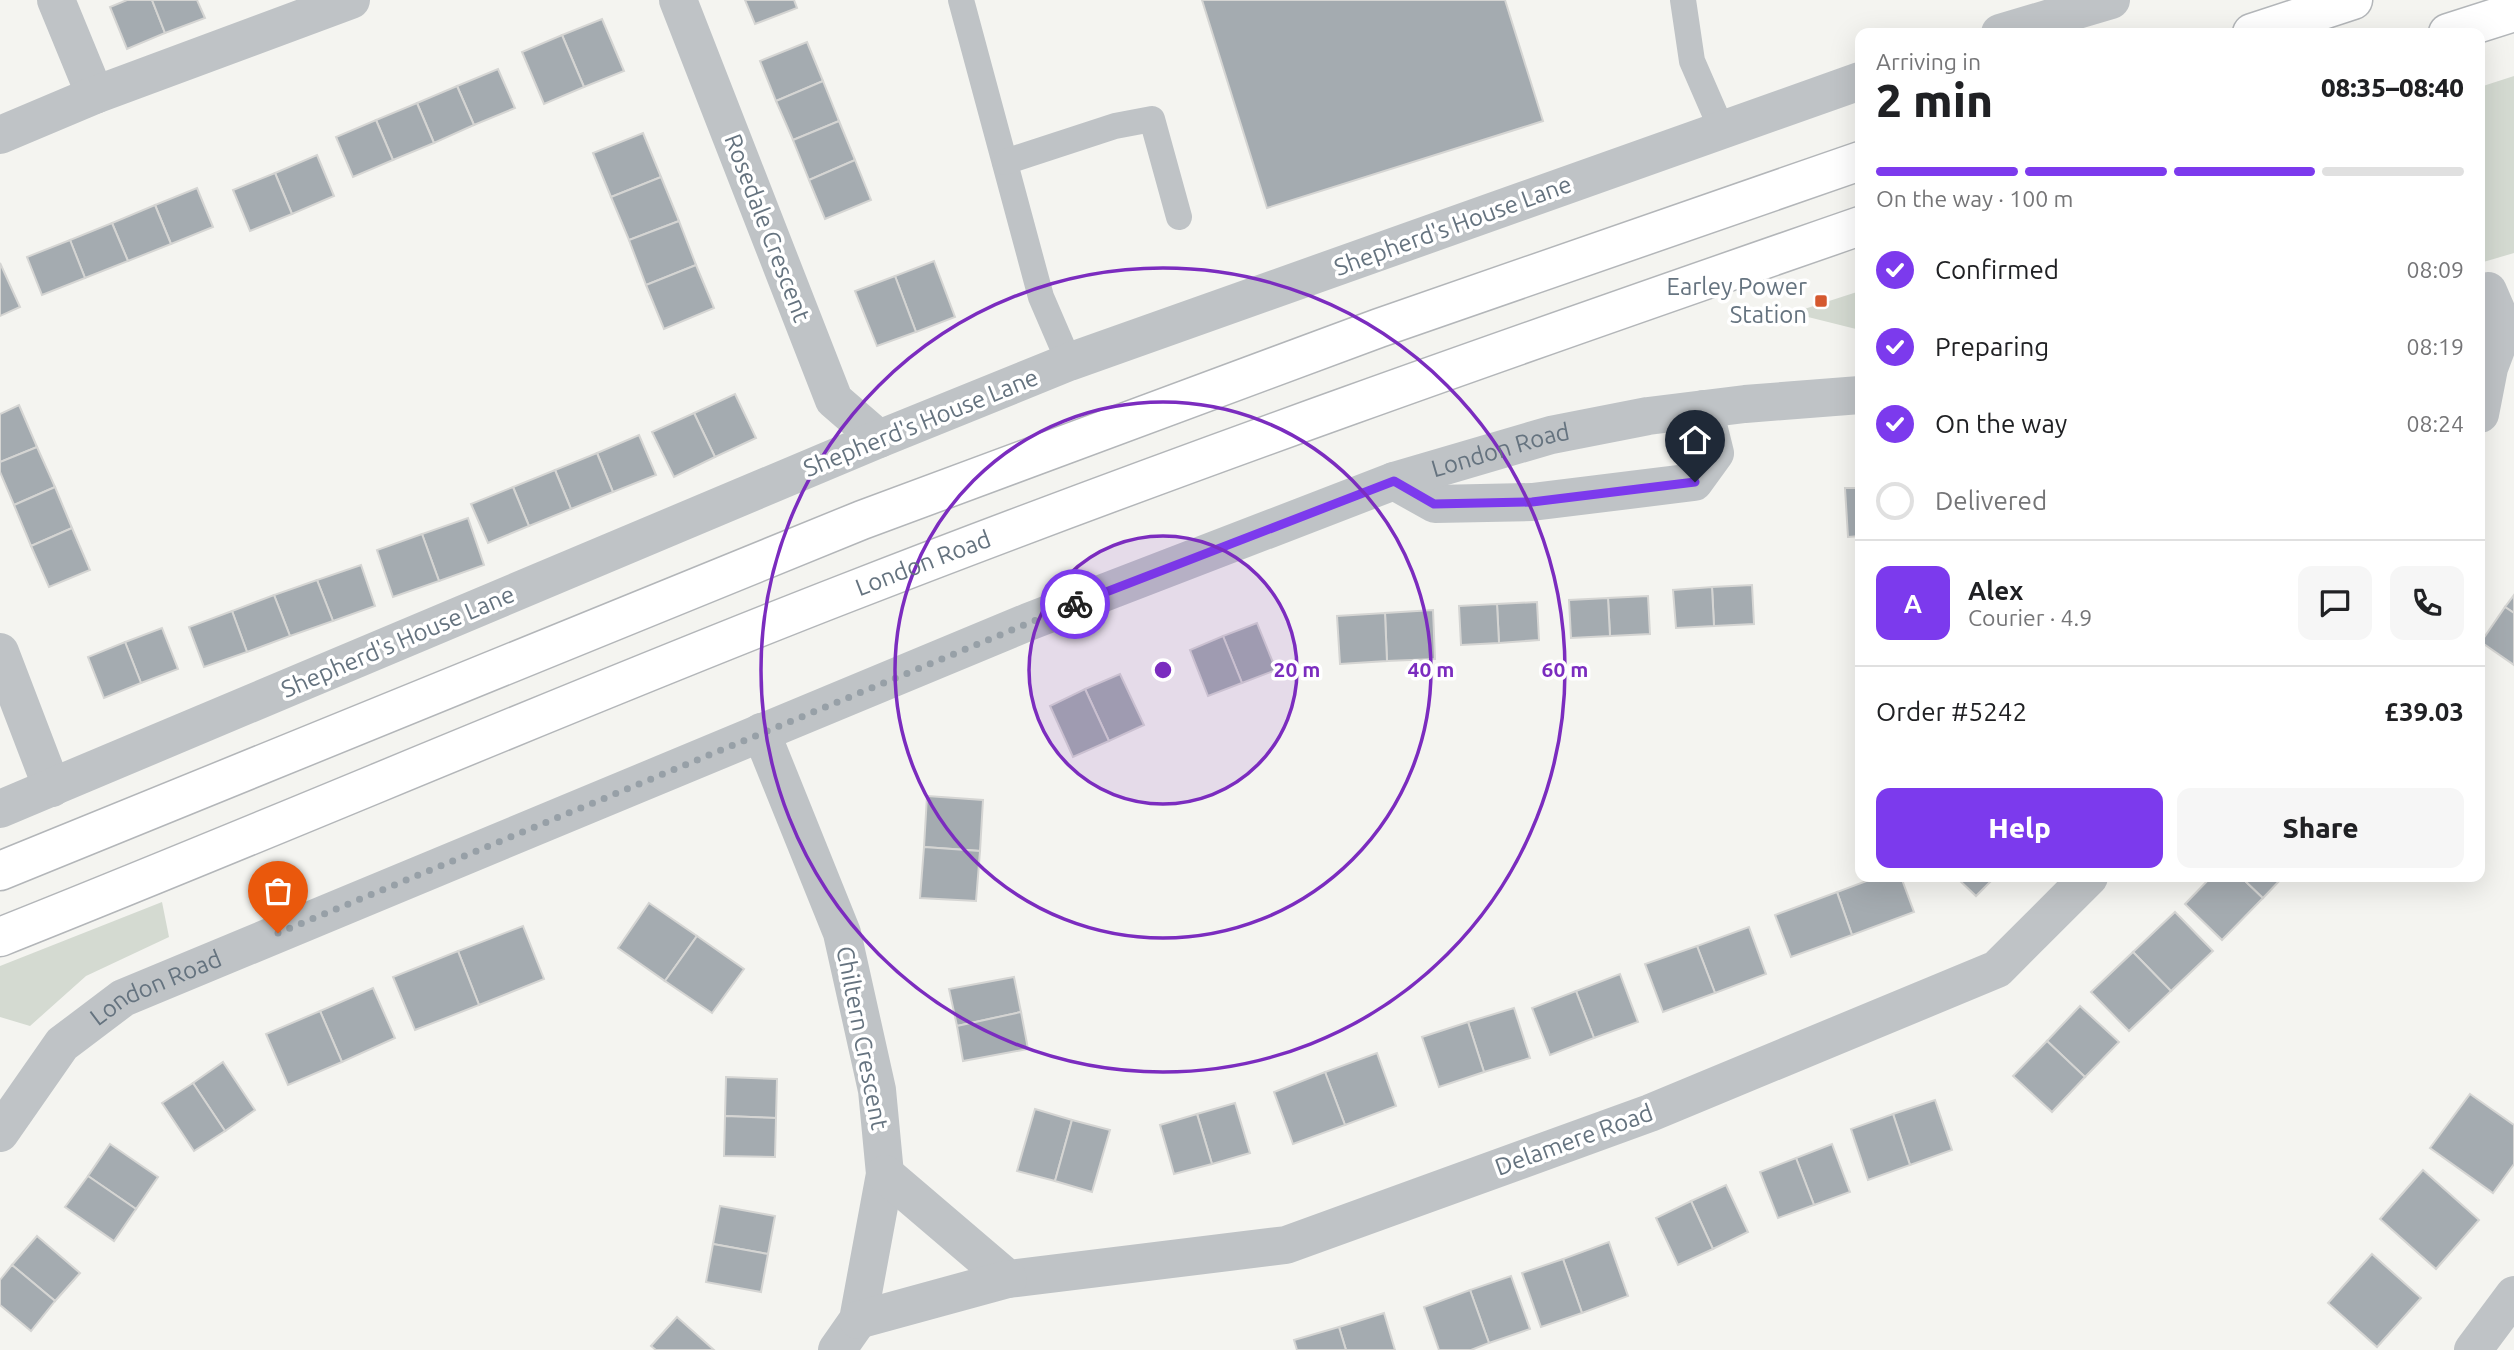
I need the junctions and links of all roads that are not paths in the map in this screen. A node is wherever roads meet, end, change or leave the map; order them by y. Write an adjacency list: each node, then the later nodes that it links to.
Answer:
1 (56, 0): 13 (street)
2 (351, 0): 13 (street)
3 (678, 0): 25 (street, Rosedale Crescent)
4 (961, 0): 16 (lane)
5 (1682, 0): 14 (lane)
6 (2111, 0): 9 (street)
7 (2353, 0): 10 (main road)
8 (2514, 12): 11 (main road)
9 (2017, 28)
10 (2267, 28)
11 (2464, 28)
12 (1855, 83): 14 (street, Shepherd's House Lane)
13 (95, 96): 15 (street)
14 (1722, 130): 21 (street, Shepherd's House Lane)
15 (0, 135)
16 (1005, 162): 18 (lane); 21 (lane)
17 (1855, 163): 31 (main road)
18 (1179, 217)
19 (1855, 228): 33 (main road, London Road)
20 (2494, 289): 22 (street)
21 (1069, 362): 25 (street, Shepherd's House Lane)
22 (2485, 385)
23 (1855, 395): 24 (street, London Road)
24 (1704, 410): 26 (street, London Road); 26 (street)
25 (879, 439): 29 (street, Shepherd's House Lane)
26 (1394, 481): 28 (street, London Road)
27 (0, 652): 29 (street)
28 (761, 732): 34 (street, London Road); 35 (street, Chiltern Crescent)
29 (52, 788): 30 (street, Shepherd's House Lane)
30 (0, 810)
31 (0, 871)
32 (2084, 882): 36 (street, Delamere Road)
33 (0, 937)
34 (0, 1133)
35 (885, 1174): 36 (street); 38 (street, Chiltern Crescent)
36 (1008, 1279): 38 (street, Delamere Road)
37 (2514, 1295): 39 (street)
38 (847, 1335)
39 (2473, 1350)

